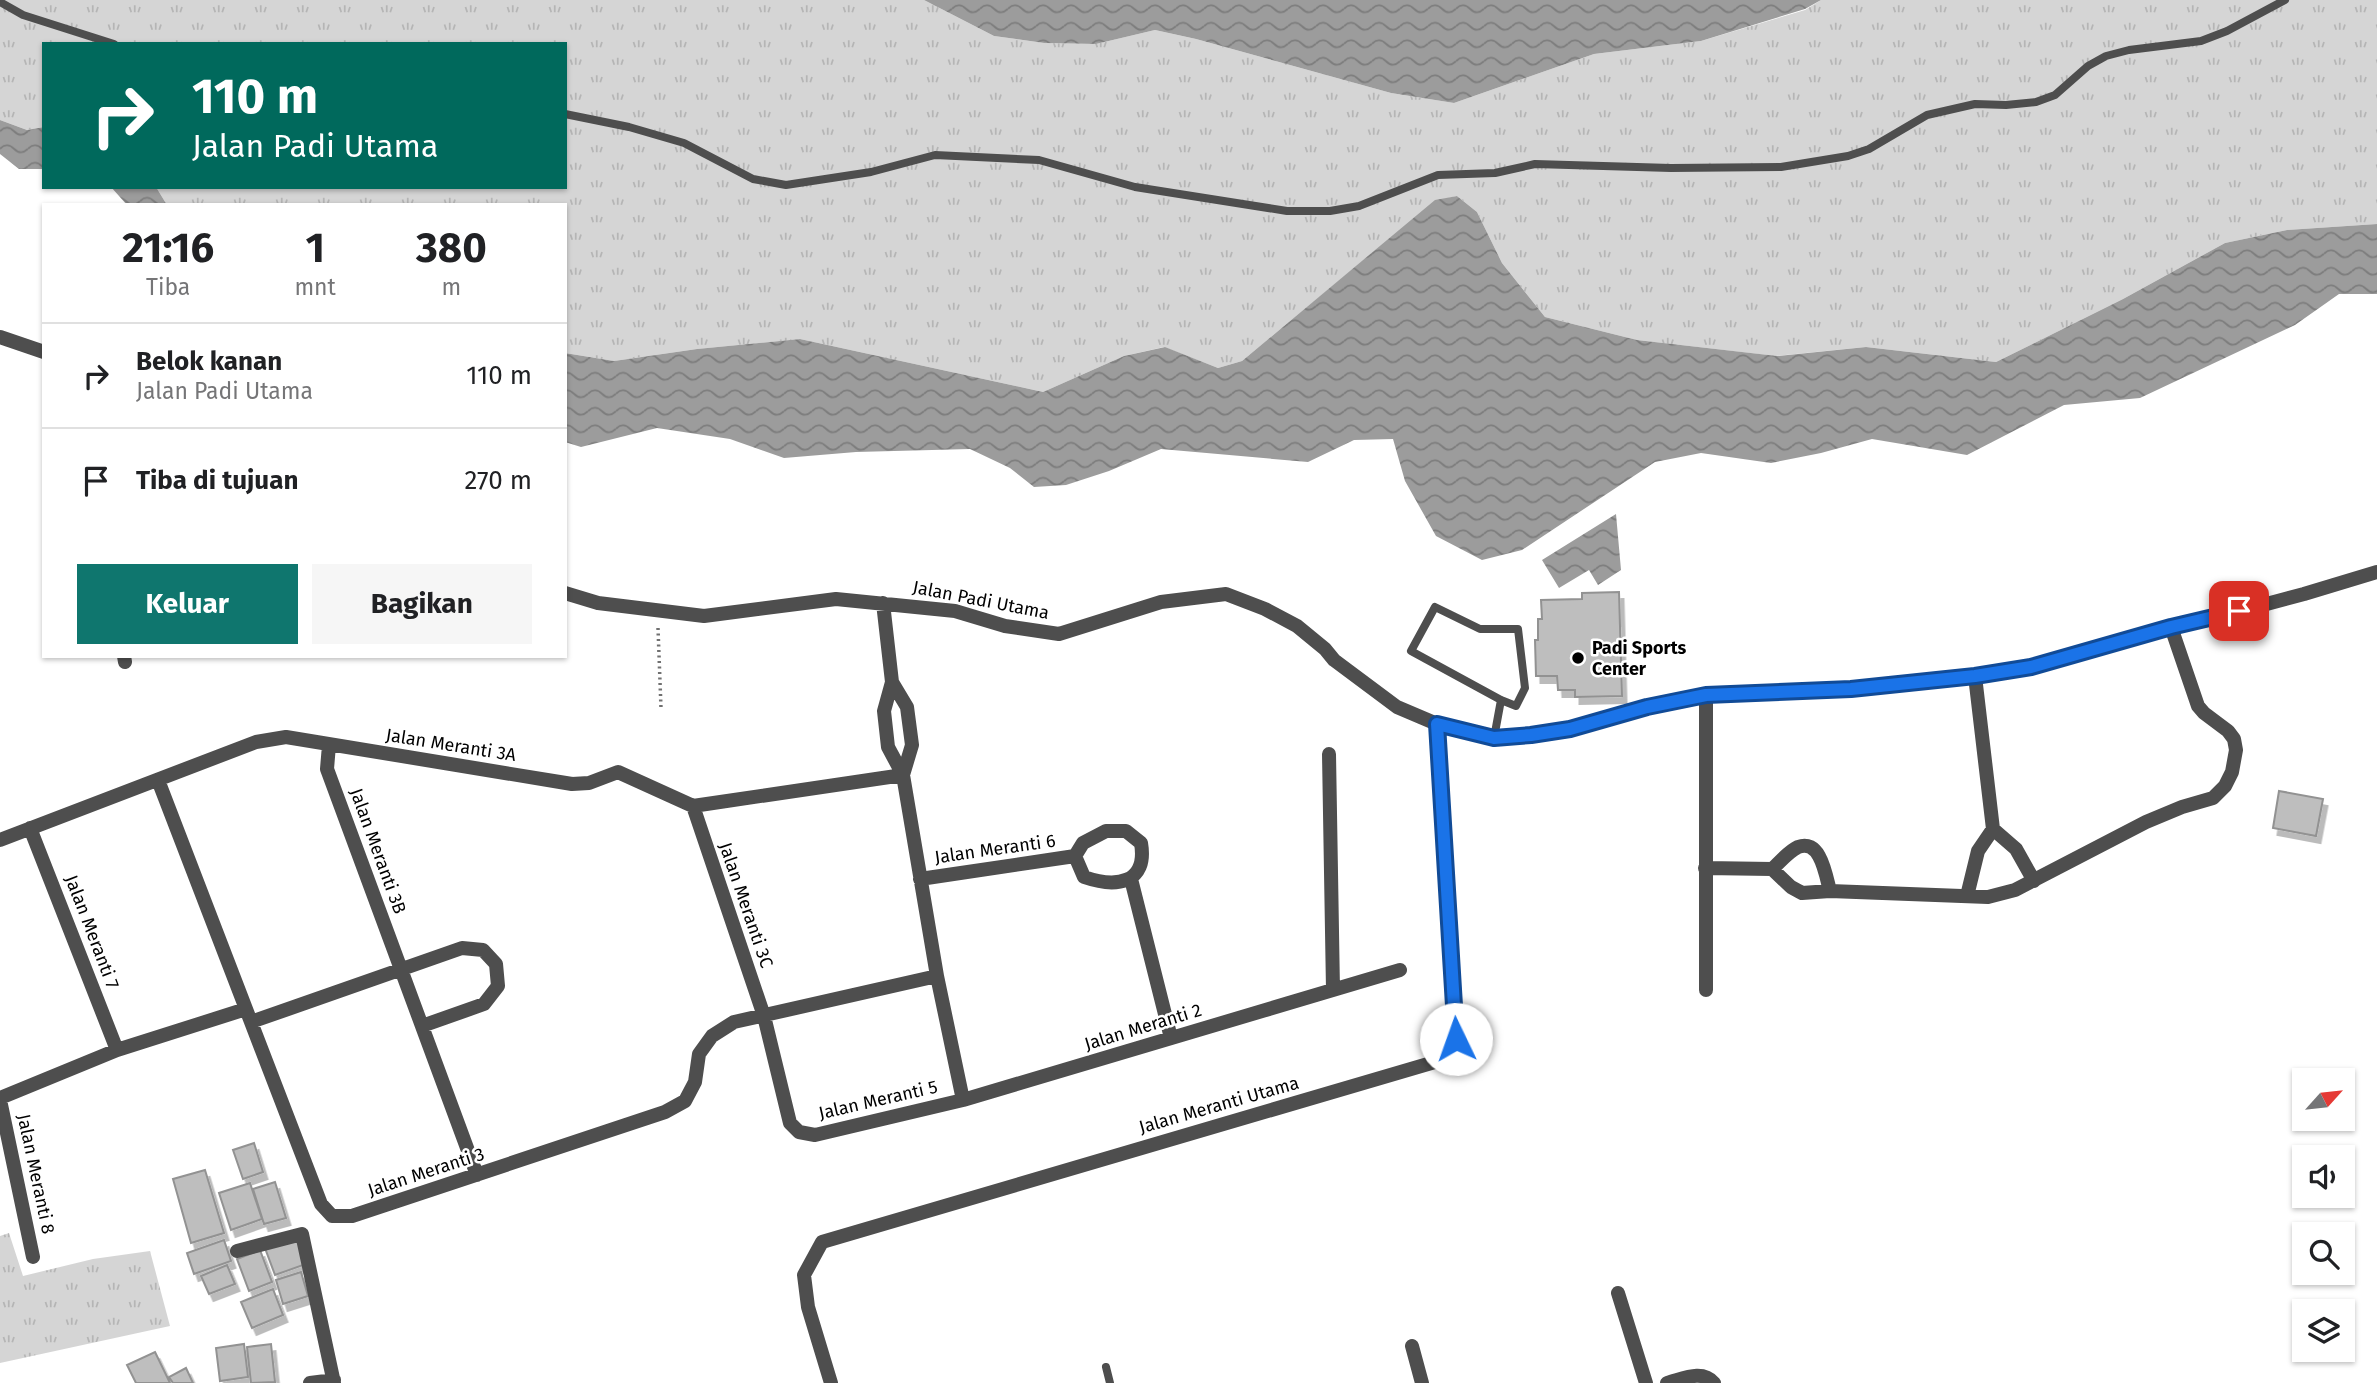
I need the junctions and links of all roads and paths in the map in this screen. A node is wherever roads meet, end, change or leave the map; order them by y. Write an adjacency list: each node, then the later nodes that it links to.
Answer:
1 (2285, 0): 4 (lane)
2 (0, 2): 3 (lane)
3 (108, 42)
4 (567, 114)
5 (0, 337): 6 (street)
6 (42, 351)
7 (2377, 572): 11 (street, Jalan Padi Utama)
8 (567, 594): 10 (street, Jalan Padi Utama)
9 (883, 603): 10 (street, Jalan Padi Utama); 13 (street); 17 (street, Jalan Padi Utama)
10 (657, 612): 16 (path)
11 (2171, 627): 12 (street, Jalan Padi Utama); 32 (street)
12 (1975, 676): 14 (street, Jalan Padi Utama); 25 (street)
13 (892, 682): 21 (street); 21 (street)
14 (1706, 695): 18 (street, Jalan Padi Utama); 28 (street)
15 (1501, 700): 15 (lane); 18 (lane)
16 (661, 708)
17 (1437, 724): 18 (street, Jalan Padi Utama); 55 (street, Jalan Meranti Utama)
18 (1494, 738)
19 (329, 744): 22 (street, Jalan Meranti 3A); 23 (street, Jalan Meranti 3A); 35 (street, Jalan Meranti 3B)
20 (1329, 754): 38 (street)
21 (903, 775): 23 (street); 30 (street)
22 (158, 779): 24 (street, Jalan Meranti 3A); 40 (street, Jalan Meranti 3)
23 (693, 806): 41 (street, Jalan Meranti 3C)
24 (30, 828): 26 (street, Jalan Meranti 3A); 44 (street, Jalan Meranti 7)
25 (1993, 828): 32 (street); 34 (street)
26 (0, 840)
27 (1075, 856): 30 (street, Jalan Meranti 6); 31 (street, Jalan Meranti 6); 31 (street, Jalan Meranti 6)
28 (1706, 868): 29 (street); 39 (street)
29 (1772, 869): 33 (street); 33 (street)
30 (920, 879): 37 (street)
31 (1131, 879): 43 (street)
32 (2034, 881): 34 (street)
33 (1830, 891): 34 (street)
34 (1967, 896)
35 (401, 970): 40 (street); 42 (street, Jalan Meranti 3B); 42 (street)
36 (1400, 970): 38 (street, Jalan Meranti 2)
37 (937, 976): 41 (street, Jalan Meranti 3); 46 (street)
38 (1333, 990): 43 (street, Jalan Meranti 2)
39 (1706, 990)
40 (248, 1016): 44 (street); 47 (street, Jalan Meranti 3)
41 (764, 1016): 46 (street, Jalan Meranti 5); 47 (street, Jalan Meranti 3)
42 (422, 1026): 47 (street, Jalan Meranti 3B)
43 (1171, 1038): 46 (street, Jalan Meranti 2)
44 (117, 1050): 45 (street)
45 (0, 1099): 49 (street, Jalan Meranti 8)
46 (963, 1100)
47 (477, 1175)
48 (237, 1251): 53 (street)
49 (33, 1257)
50 (1618, 1293): 58 (street)
51 (1412, 1346): 57 (street)
52 (1106, 1367): 56 (lane)
53 (334, 1381): 54 (street)
54 (310, 1383)
55 (831, 1383)
56 (1110, 1383)
57 (1422, 1383)
58 (1646, 1383)
59 (1667, 1383): 60 (street)
60 (1714, 1383)

